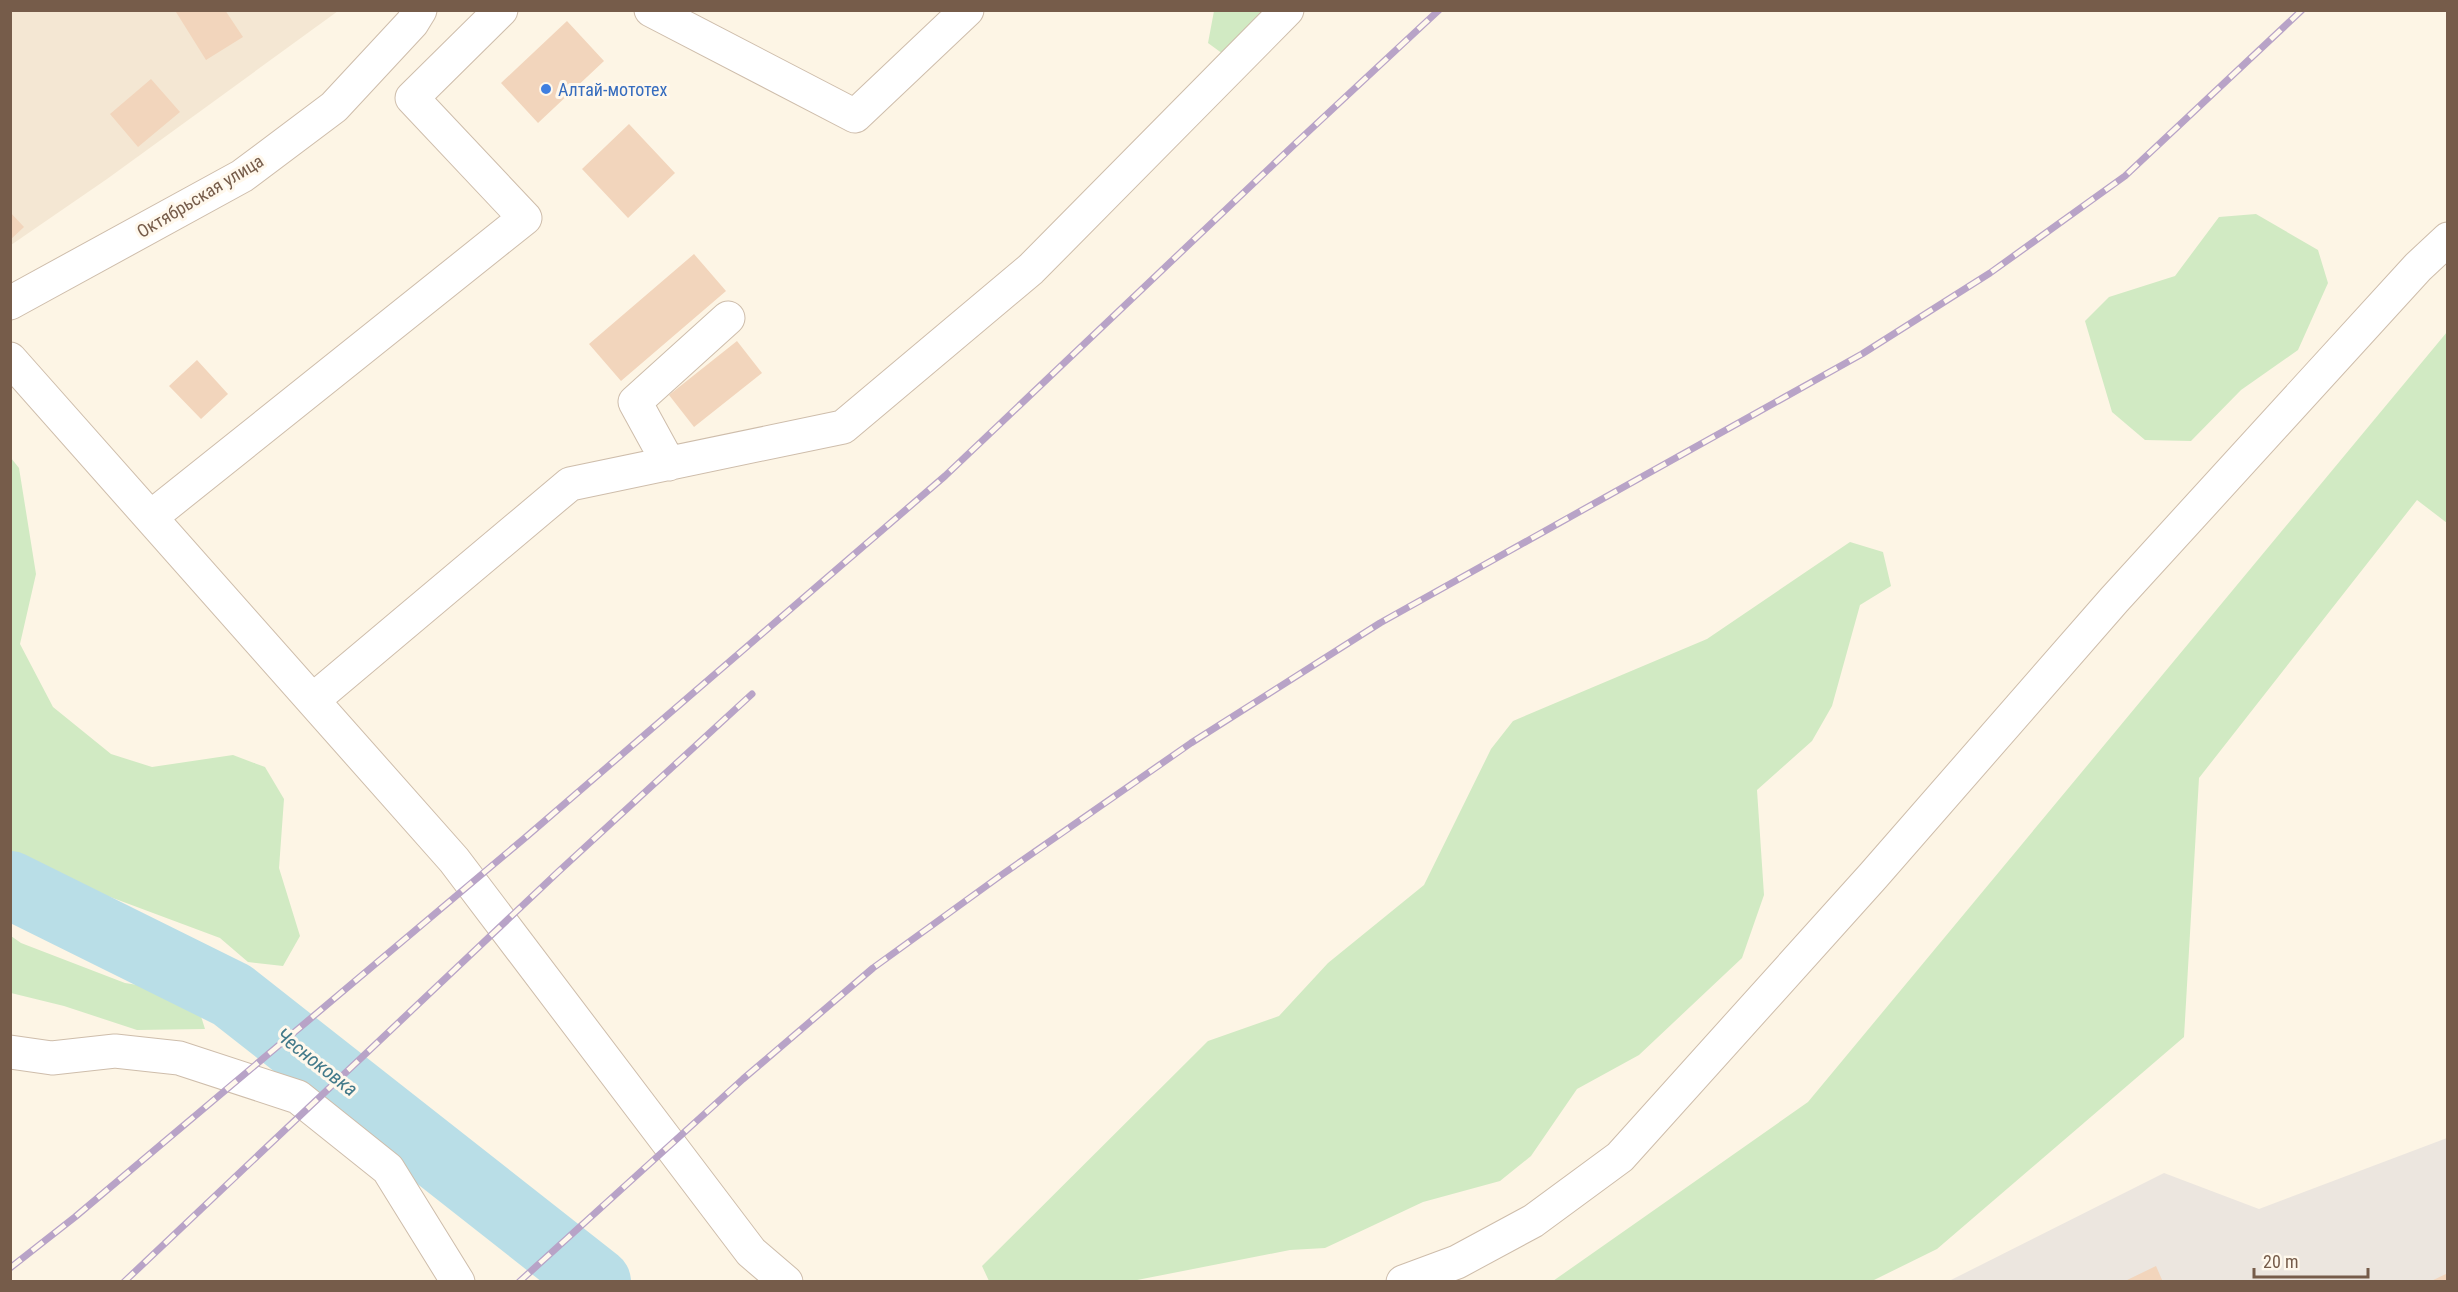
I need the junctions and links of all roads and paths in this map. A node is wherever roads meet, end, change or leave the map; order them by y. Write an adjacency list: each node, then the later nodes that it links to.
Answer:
1 (420, 10): 7 (street, Октябрьская улица)
2 (501, 10): 11 (street)
3 (651, 10): 4 (street)
4 (967, 10)
5 (1287, 10): 10 (street)
6 (2448, 239): 16 (street)
7 (10, 303)
8 (728, 318): 10 (street)
9 (10, 359): 11 (street)
10 (669, 464): 12 (street)
11 (151, 517): 12 (street)
12 (313, 700): 15 (street)
13 (10, 1052): 14 (street)
14 (458, 1281)
15 (786, 1281)
16 (1403, 1281)

